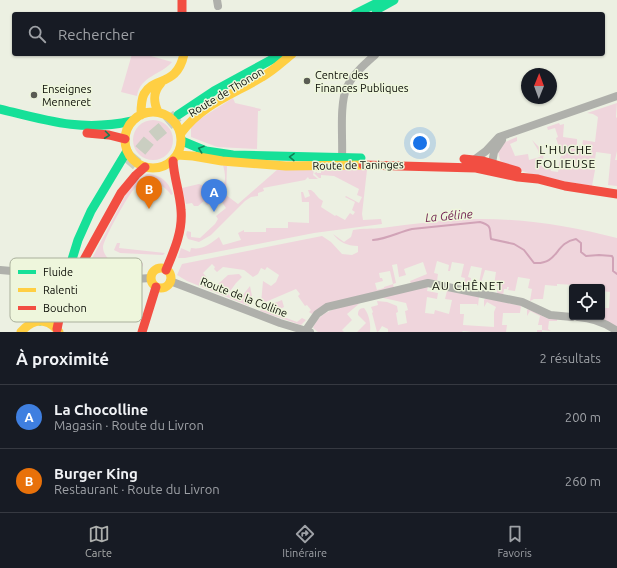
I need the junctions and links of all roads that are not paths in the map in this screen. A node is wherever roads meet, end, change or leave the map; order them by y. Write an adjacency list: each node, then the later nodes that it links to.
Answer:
1 (182, 0): 4 (main road)
2 (383, 0): 5 (main road)
3 (394, 0): 6 (main road)
4 (182, 12)
5 (359, 12)
6 (371, 12)
7 (184, 56): 13 (main road)
8 (266, 56): 16 (main road)
9 (278, 56): 10 (main road, Route de Thonon)
10 (288, 56)
11 (290, 56): 21 (main road)
12 (374, 56): 25 (street)
13 (161, 83): 16 (main road); 17 (main road)
14 (617, 96): 20 (street)
15 (0, 109): 19 (main road)
16 (162, 113): 17 (main road); 21 (main road)
17 (141, 115): 19 (main road)
18 (0, 116): 22 (main road, one-way to 22)
19 (132, 121): 22 (main road)
20 (505, 135): 26 (street); 27 (street)
21 (181, 137): 24 (main road); 25 (main road, Route de Taninges, one-way to 21)
22 (125, 139): 23 (main road)
23 (127, 151): 31 (main road); 35 (main road)
24 (175, 158): 28 (main road, Route de Taninges); 31 (main road); 33 (main road)
25 (342, 158): 26 (main road, Route de Taninges); 28 (main road)
26 (474, 160): 27 (main road, Route de Taninges)
27 (492, 163): 29 (street); 32 (main road, Route de Taninges)
28 (315, 166): 29 (main road, Route de Taninges)
29 (442, 166): 32 (main road, Route de Taninges)
30 (130, 167): 36 (main road)
31 (148, 168): 33 (main road); 37 (main road)
32 (538, 180): 34 (main road, Route de Taninges)
33 (176, 185): 39 (main road)
34 (617, 194)
35 (76, 258)
36 (80, 258)
37 (82, 258)
38 (0, 270): 40 (street)
39 (166, 270): 41 (main road); 43 (main road)
40 (10, 271)
41 (151, 278): 42 (street); 44 (main road)
42 (142, 279)
43 (170, 281): 44 (main road); 50 (street, Route de la Colline)
44 (156, 287): 53 (main road)
45 (569, 317): 50 (street)
46 (597, 320): 51 (street)
47 (36, 322): 52 (main road)
48 (44, 322): 49 (main road)
49 (58, 330)
50 (308, 331)
51 (617, 331)
52 (21, 332)
53 (142, 332)

